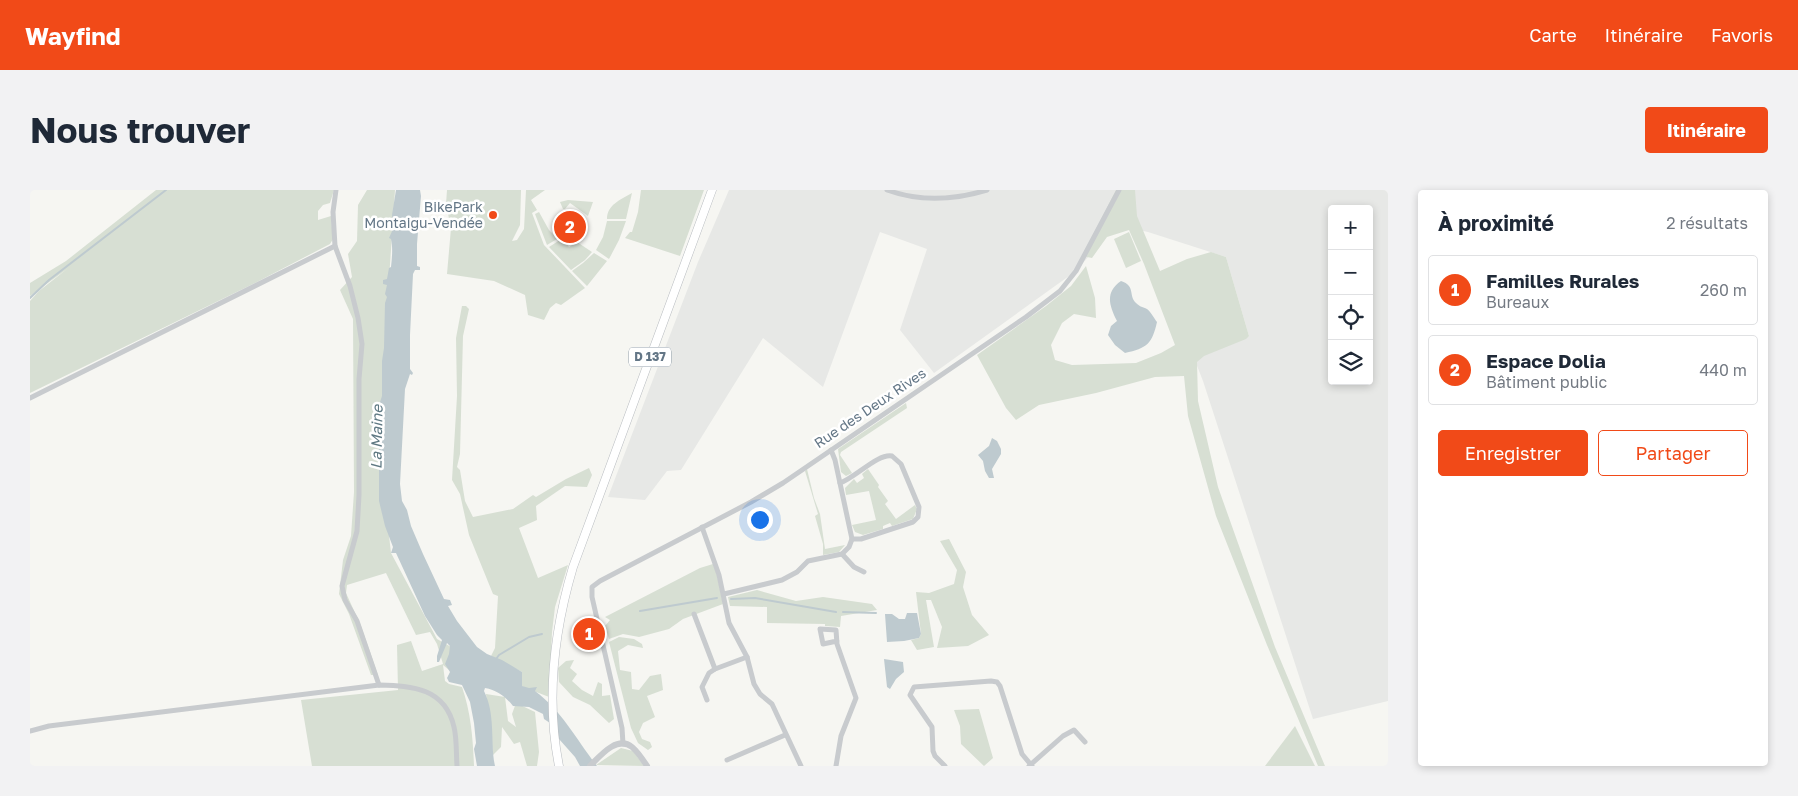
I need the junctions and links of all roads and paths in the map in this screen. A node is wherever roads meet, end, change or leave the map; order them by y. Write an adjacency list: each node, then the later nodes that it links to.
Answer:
1 (336, 190): 6 (street)
2 (712, 190): 26 (main road, D 137)
3 (887, 190): 4 (street)
4 (987, 190)
5 (1119, 190): 8 (street, Rue des Deux Rives)
6 (335, 246): 7 (street); 19 (street)
7 (30, 398)
8 (831, 450): 9 (street); 10 (street, Rue des Deux Rives)
9 (840, 483): 11 (street); 11 (street)
10 (702, 527): 14 (street); 24 (street, Rue des Deux Rives)
11 (852, 539): 12 (street)
12 (842, 554): 13 (street); 14 (street)
13 (864, 572)
14 (724, 594): 17 (street)
15 (694, 614): 18 (street)
16 (837, 640): 32 (street)
17 (747, 658): 18 (street); 22 (street)
18 (715, 669): 20 (street)
19 (380, 685): 21 (street); 28 (street)
20 (707, 700)
21 (30, 732)
22 (785, 735): 25 (street); 31 (street)
23 (1085, 742): 27 (street)
24 (623, 744): 29 (street); 30 (street)
25 (728, 760)
26 (559, 765)
27 (1030, 765): 33 (street)
28 (458, 766)
29 (590, 766)
30 (647, 766)
31 (800, 766)
32 (836, 766)
33 (945, 766)

